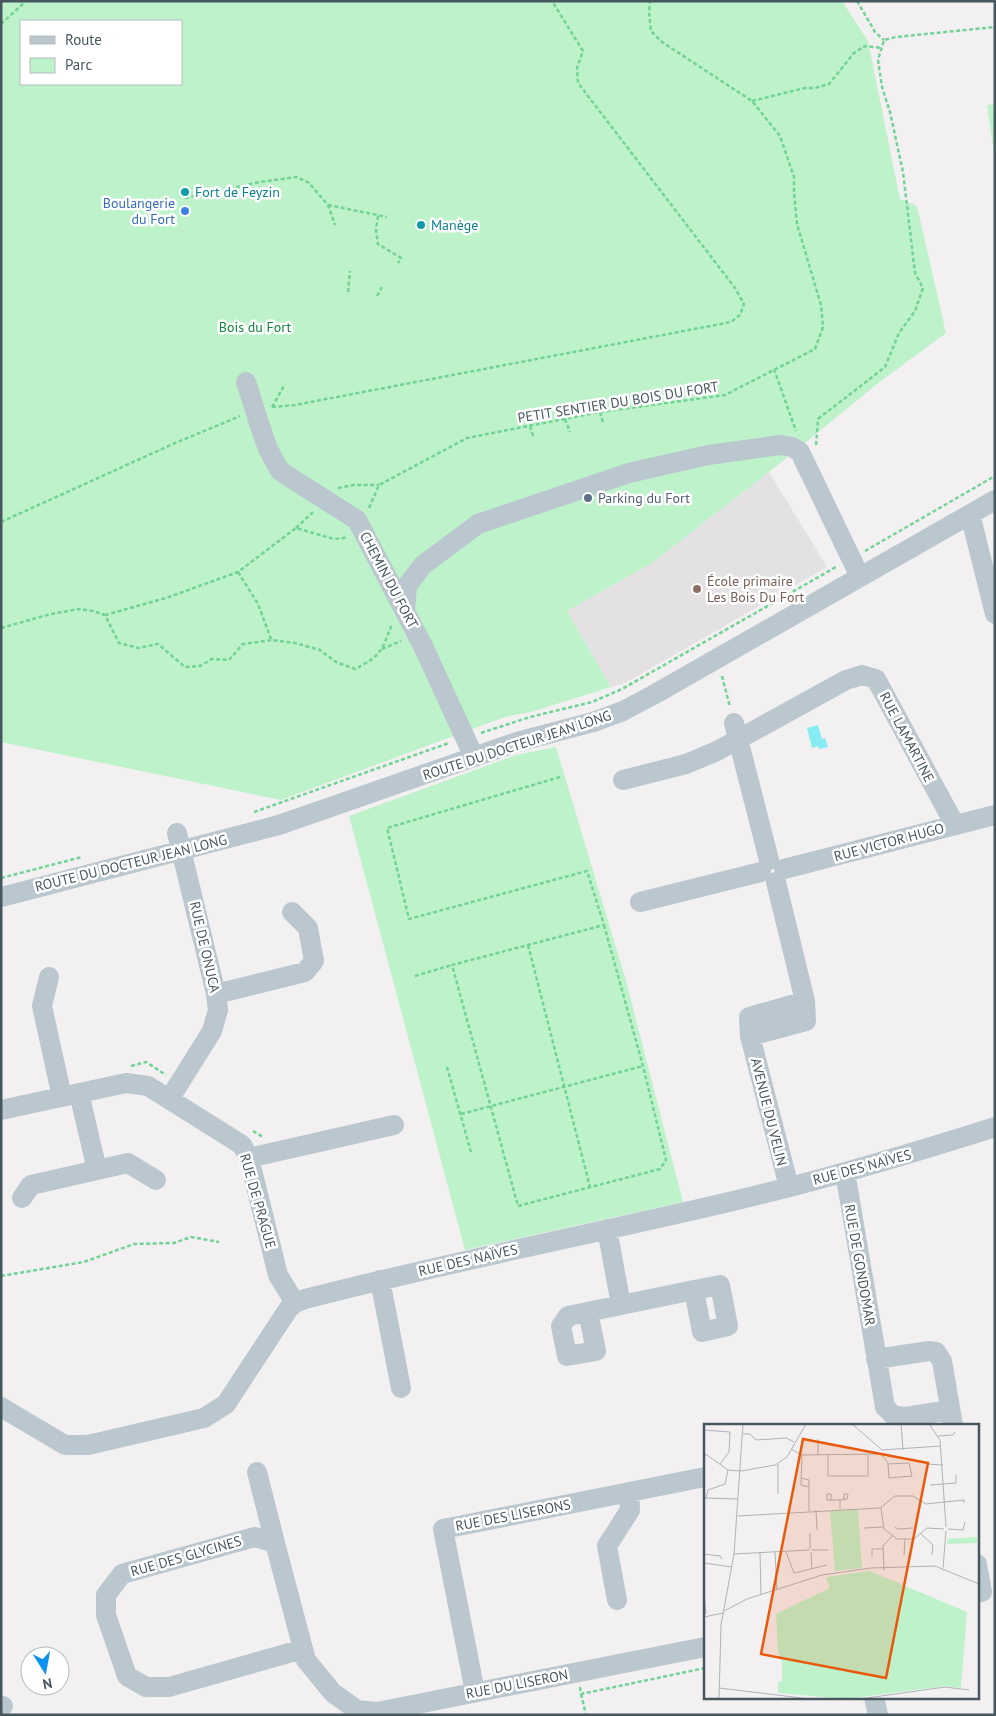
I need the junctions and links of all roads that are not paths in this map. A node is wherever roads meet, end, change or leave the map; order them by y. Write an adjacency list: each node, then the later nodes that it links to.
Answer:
1 (246, 382): 5 (street, CHEMIN DU FORT, bridge)
2 (995, 500): 3 (street, ROUTE DU DOCTEUR JEAN LONG)
3 (970, 514): 4 (street, ROUTE DU DOCTEUR JEAN LONG); 6 (street)
4 (860, 577): 5 (street); 8 (street, ROUTE DU DOCTEUR JEAN LONG)
5 (405, 610): 8 (street, CHEMIN DU FORT)
6 (995, 614)
7 (736, 731): 9 (street, RUE LAMARTINE); 11 (street, RUE LAMARTINE); 13 (street, AVENUE DU VELIN)
8 (474, 757): 12 (street, ROUTE DU DOCTEUR JEAN LONG)
9 (623, 780)
10 (995, 815): 11 (street, RUE VICTOR HUGO)
11 (955, 825): 13 (street, RUE VICTOR HUGO)
12 (179, 842): 14 (street, ROUTE DU DOCTEUR JEAN LONG); 18 (street, RUE DE ONUCA)
13 (773, 871): 15 (street, RUE VICTOR HUGO); 28 (street, AVENUE DU VELIN)
14 (1, 897)
15 (640, 902)
16 (292, 912): 18 (street)
17 (49, 977): 19 (street)
18 (216, 994): 20 (street, RUE DE ONUCA)
19 (70, 1095): 20 (street, RUE DE PRAGUE); 21 (street, RUE DE PRAGUE); 25 (street)
20 (170, 1098): 24 (street, RUE DE PRAGUE)
21 (1, 1110)
22 (394, 1125): 24 (street)
23 (995, 1127): 26 (street, RUE DES NAÏVES)
24 (249, 1158): 33 (street, RUE DE PRAGUE)
25 (97, 1170): 27 (street); 29 (street)
26 (844, 1172): 28 (street, RUE DES NAÏVES); 36 (street, RUE DE GONDOMAR)
27 (156, 1180)
28 (788, 1187): 30 (street, RUE DES NAÏVES)
29 (22, 1198)
30 (606, 1229): 31 (street, RUE DES NAÏVES); 34 (street)
31 (380, 1280): 33 (street, RUE DES NAÏVES); 37 (street)
32 (694, 1290): 34 (street)
33 (295, 1303): 38 (street)
34 (621, 1305): 35 (street)
35 (588, 1312)
36 (876, 1359): 39 (street, RUE DE GONDOMAR); 39 (street, RUE DE GONDOMAR)
37 (401, 1388)
38 (1, 1407)
39 (952, 1417)
40 (257, 1472): 43 (street)
41 (704, 1477): 42 (street, RUE DES LISERONS)
42 (629, 1492): 46 (street); 49 (street, RUE DES LISERONS)
43 (275, 1543): 48 (street); 48 (street, RUE DES GLYCINES)
44 (978, 1568): 45 (street)
45 (985, 1593)
46 (617, 1600)
47 (704, 1647): 49 (street, RUE DU LISERON)
48 (303, 1649): 49 (street, RUE DU LISERON)
49 (475, 1692)
50 (874, 1698): 51 (street)
51 (878, 1715)

